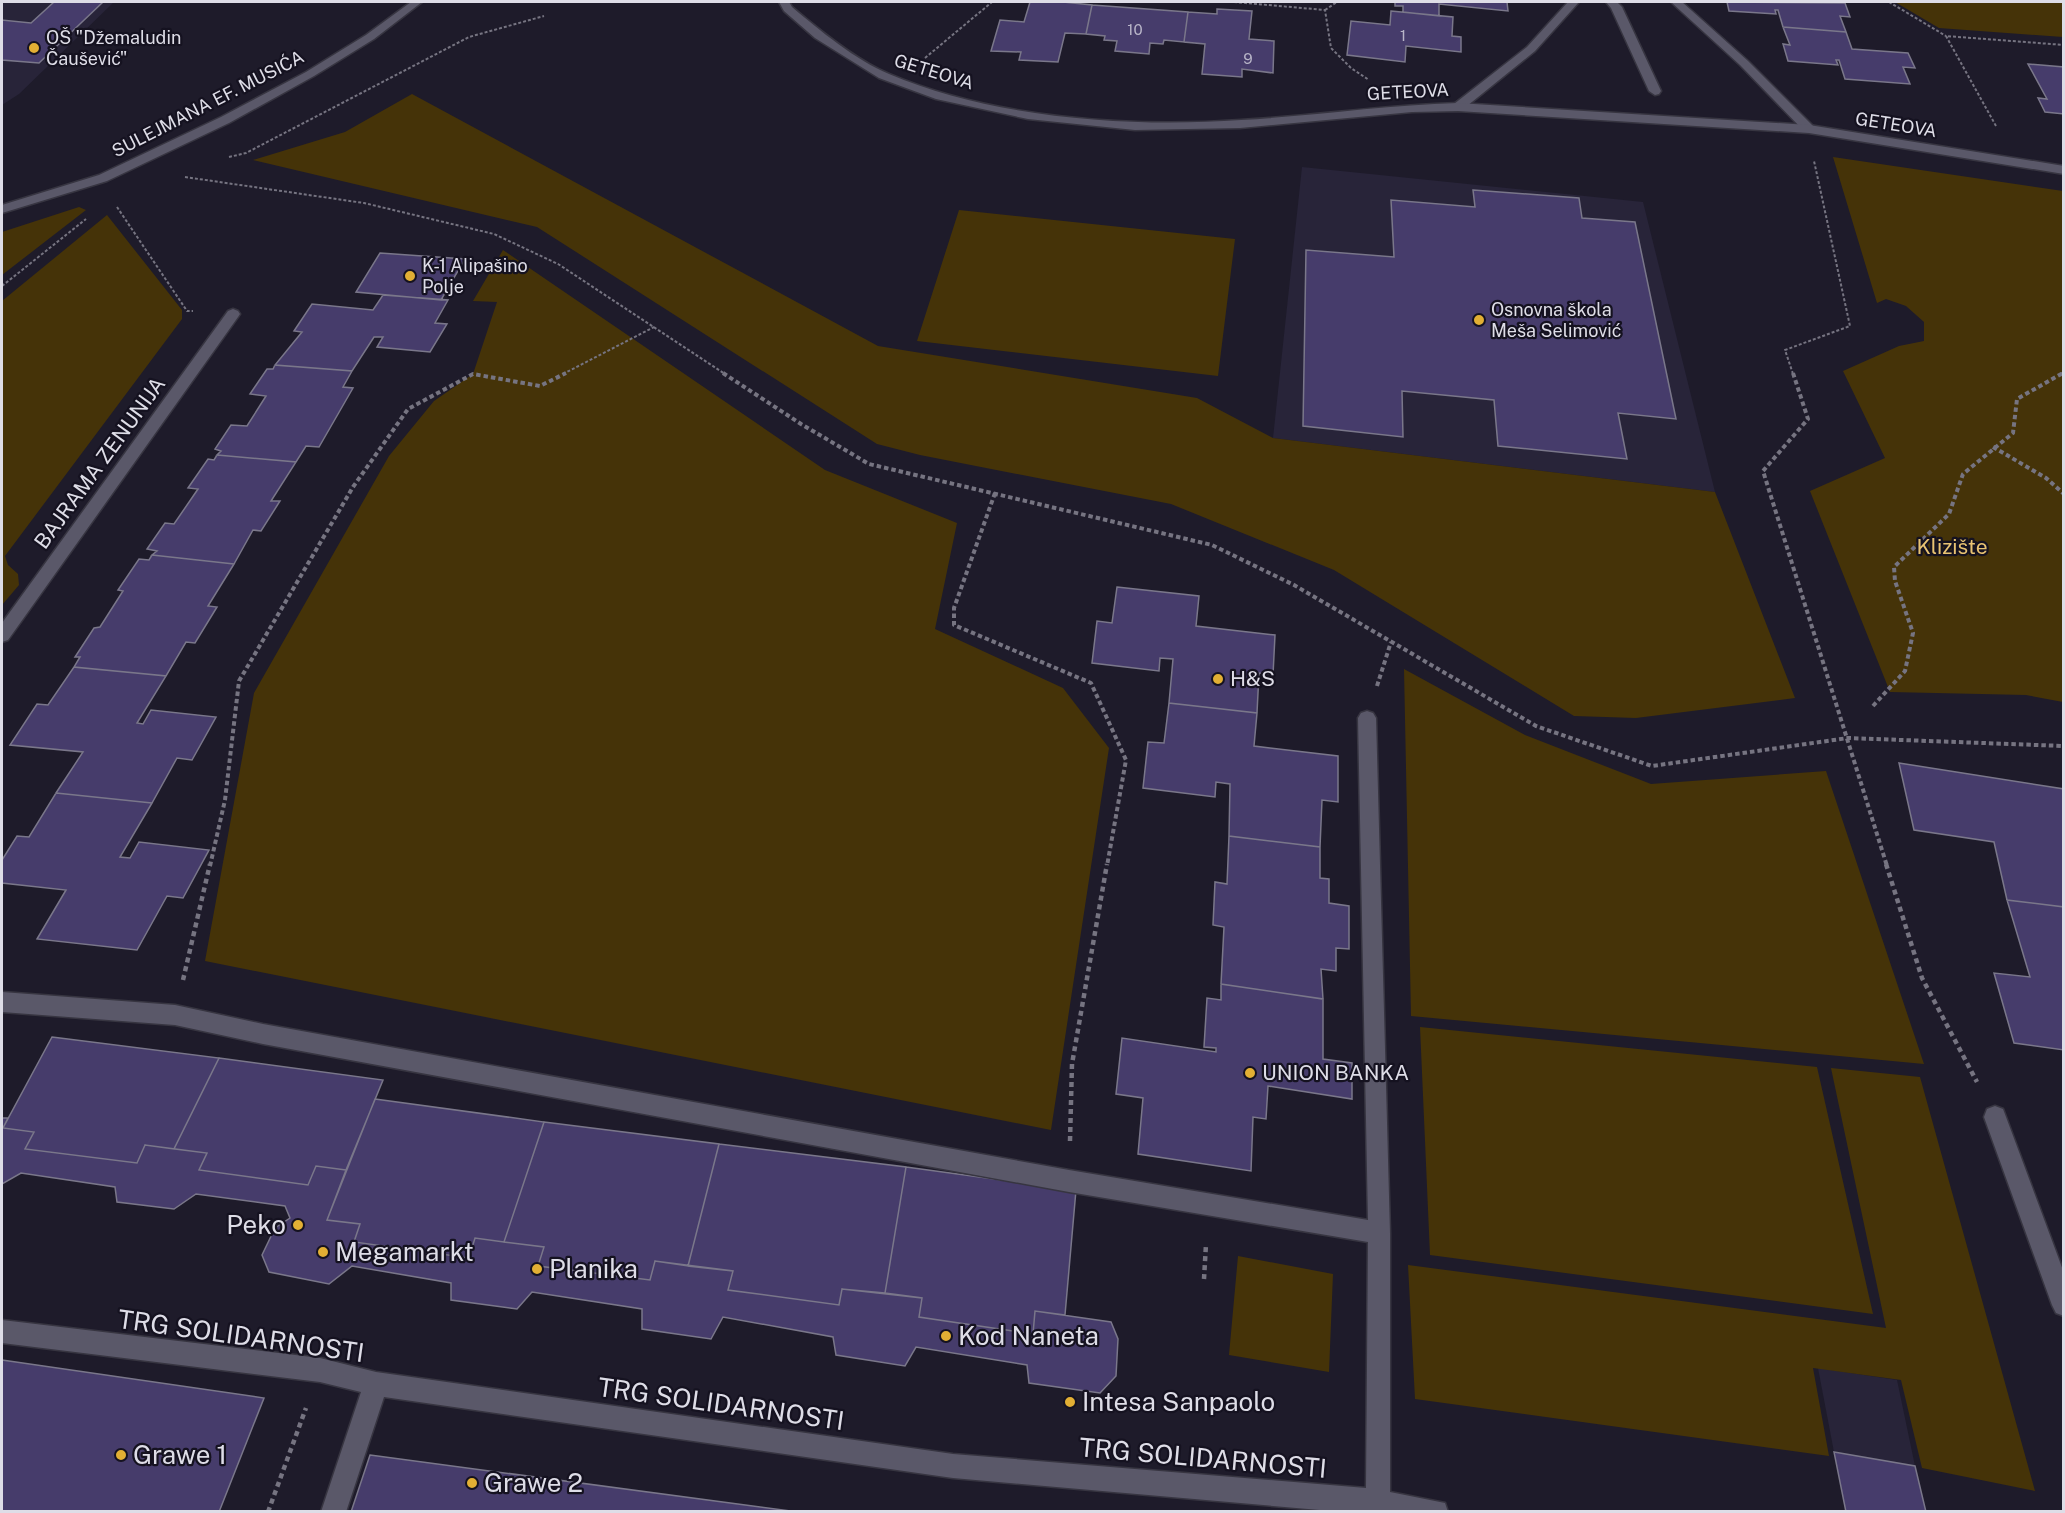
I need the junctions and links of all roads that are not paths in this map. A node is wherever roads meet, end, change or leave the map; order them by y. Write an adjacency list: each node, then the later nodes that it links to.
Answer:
1 (417, 2): 10 (street, SULEJMANA EF. MUSIĆA)
2 (784, 2): 7 (street, GETEOVA)
3 (1574, 2): 7 (street)
4 (1611, 2): 6 (street)
5 (1676, 2): 8 (street)
6 (1655, 91)
7 (1458, 107): 8 (street, GETEOVA)
8 (1809, 129): 9 (street, GETEOVA)
9 (2064, 170)
10 (2, 209)
11 (232, 314): 12 (street, BAJRAMA ZENUNIJA)
12 (2, 635)
13 (1367, 718): 16 (street)
14 (2, 1002): 16 (street)
15 (1995, 1117): 17 (street)
16 (1378, 1233): 20 (street)
17 (2064, 1305)
18 (2, 1332): 19 (street, TRG SOLIDARNOSTI)
19 (376, 1384): 20 (street, TRG SOLIDARNOSTI); 21 (street)
20 (1378, 1502): 22 (street, TRG SOLIDARNOSTI)
21 (333, 1512)
22 (1436, 1512)

